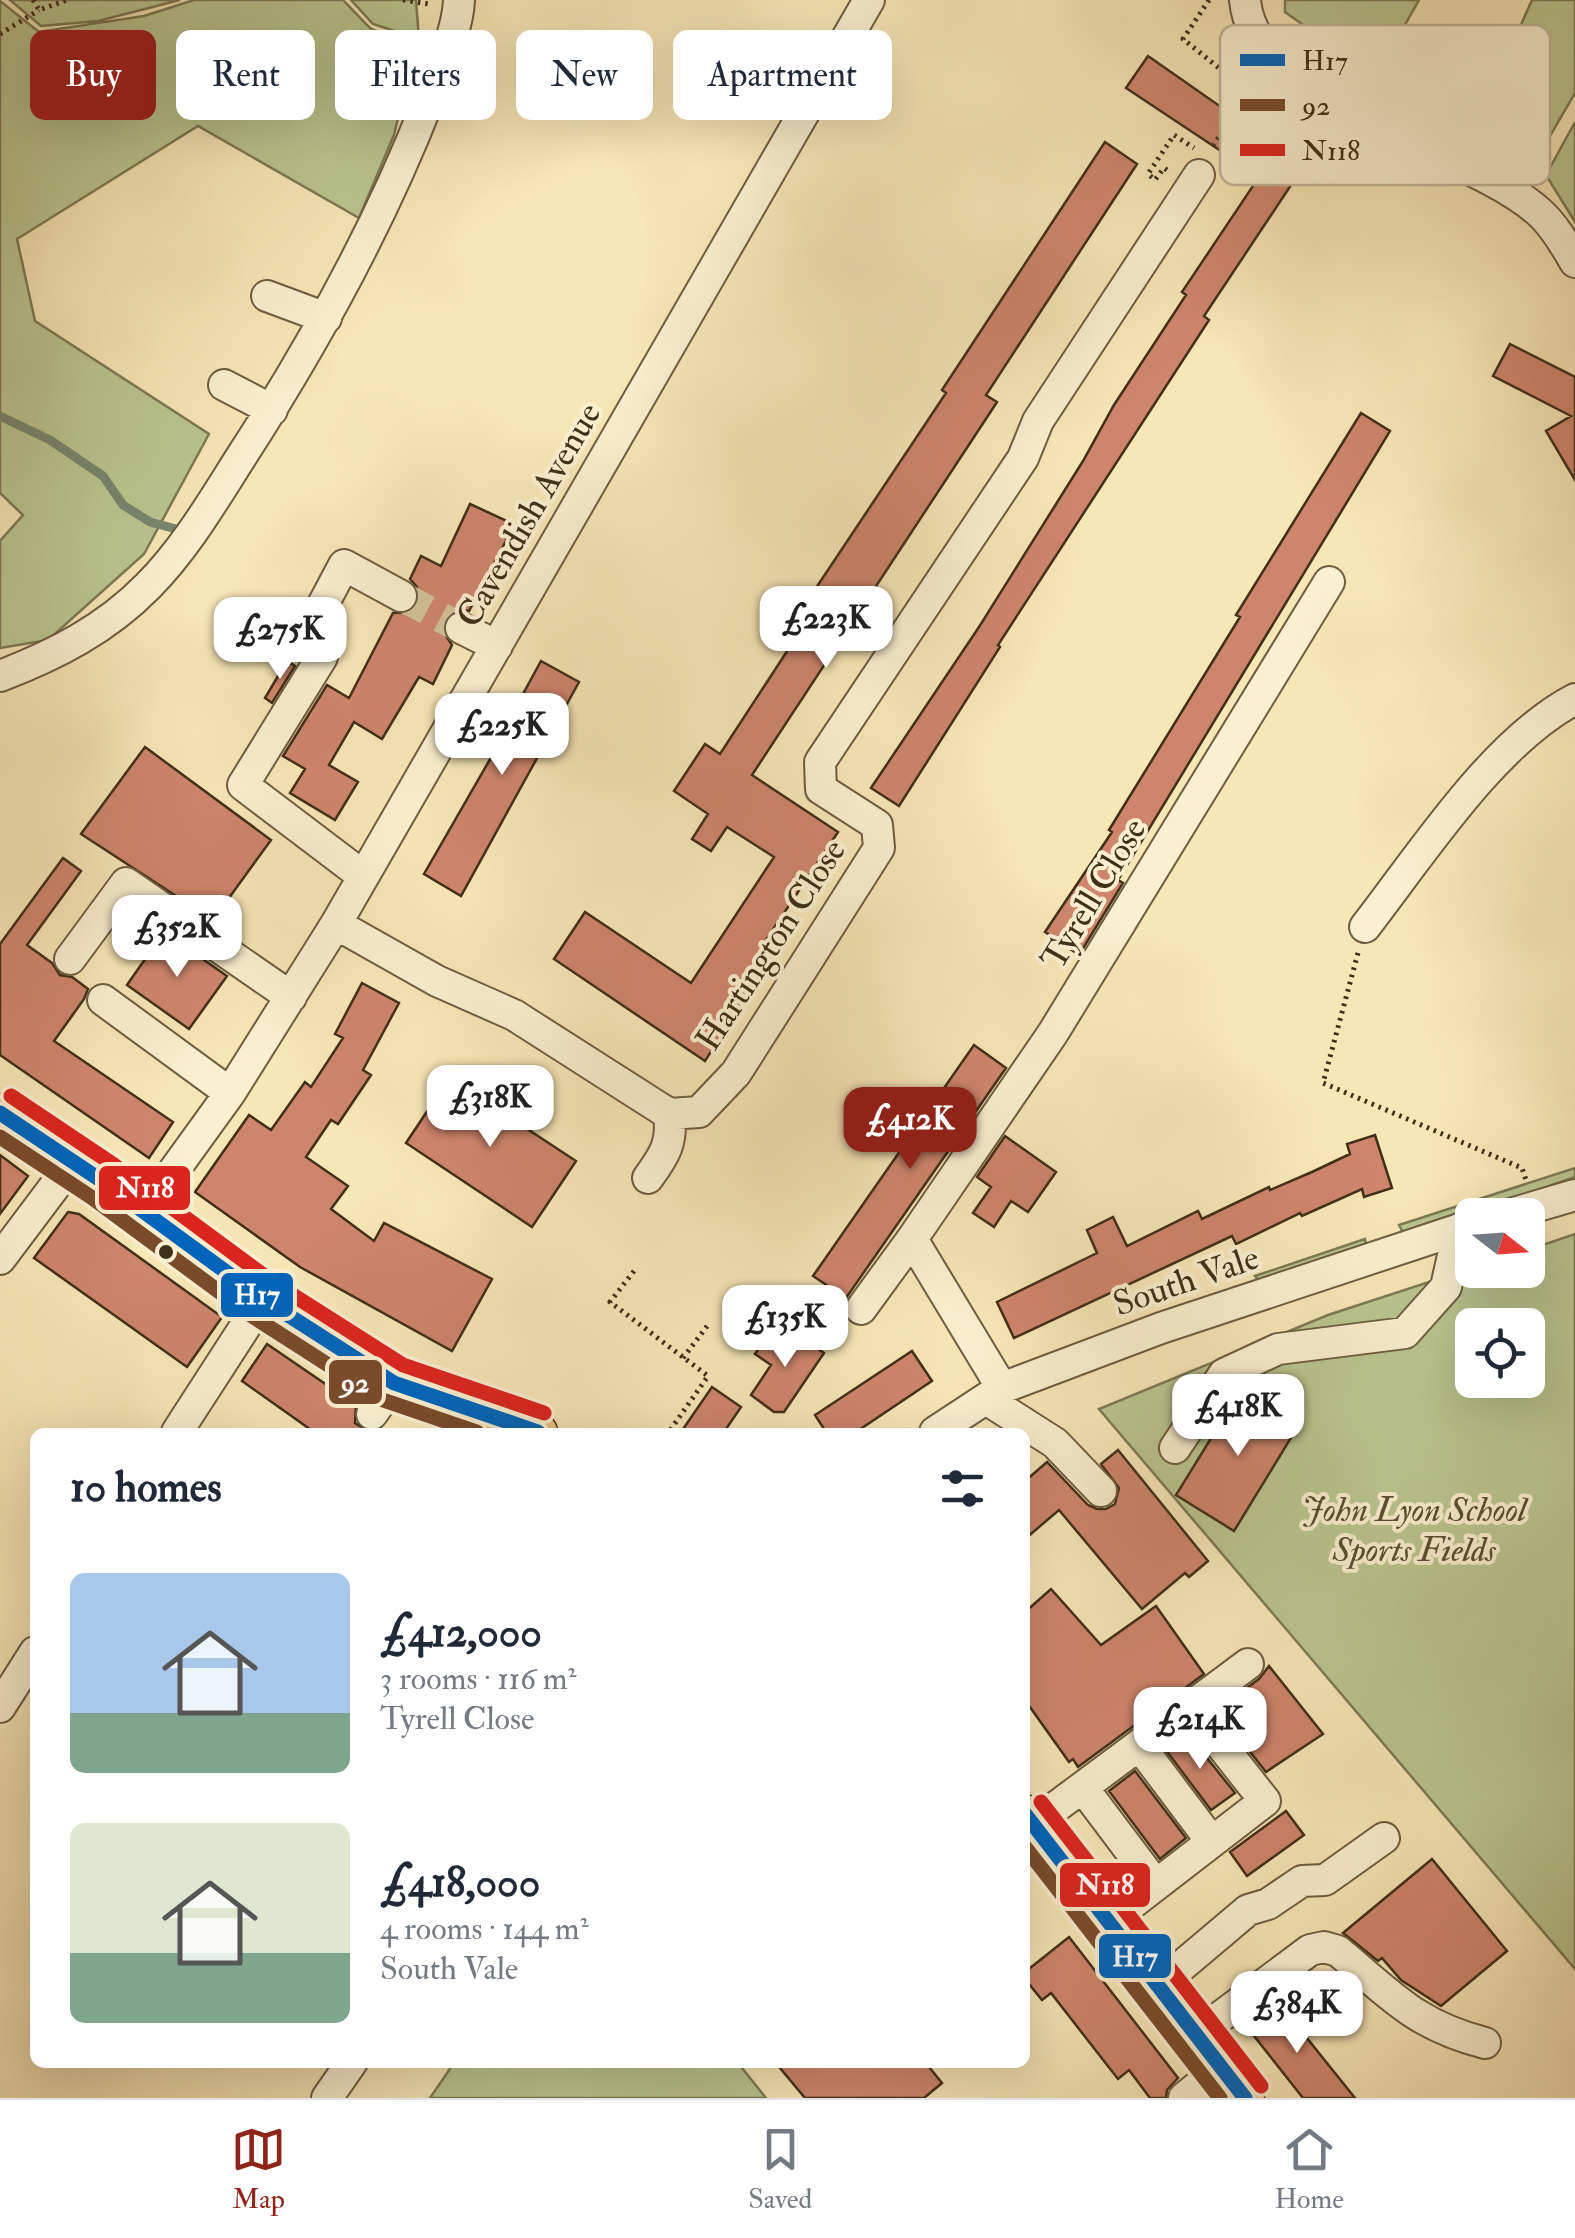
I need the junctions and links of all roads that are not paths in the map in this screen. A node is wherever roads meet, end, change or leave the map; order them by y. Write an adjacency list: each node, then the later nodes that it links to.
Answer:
1 (459, 0): 9 (street)
2 (870, 0): 16 (street, Cavendish Avenue)
3 (1244, 0): 4 (street)
4 (1250, 25)
5 (1195, 181): 28 (street, Hartington Close)
6 (1497, 185): 7 (street)
7 (1573, 253)
8 (267, 296): 9 (street)
9 (326, 318): 11 (street)
10 (224, 385): 11 (street)
11 (272, 410): 18 (street)
12 (1329, 582): 35 (street, Tyrell Close)
13 (401, 596): 14 (street)
14 (318, 614)
15 (460, 628): 16 (street)
16 (497, 646): 20 (street, Cavendish Avenue)
17 (322, 657): 20 (street)
18 (0, 676)
19 (1575, 699): 22 (street)
20 (363, 876): 21 (street, Cavendish Avenue)
21 (336, 924): 24 (street, Cavendish Avenue); 28 (street)
22 (1365, 928)
23 (70, 959): 24 (street)
24 (291, 996): 26 (street, Cavendish Avenue)
25 (103, 1000): 26 (street)
26 (230, 1093): 33 (street, Cavendish Avenue)
27 (0, 1112): 29 (main road)
28 (669, 1114): 30 (street)
29 (73, 1162): 33 (main road); 37 (street)
30 (648, 1178)
31 (1575, 1195): 32 (street)
32 (1545, 1204)
33 (144, 1212): 38 (main road)
34 (1455, 1231): 41 (street, South Vale)
35 (912, 1238): 39 (street, Tyrell Close); 41 (street)
36 (1455, 1259): 46 (street)
37 (0, 1260)
38 (262, 1299): 40 (main road); 43 (street)
39 (861, 1308)
40 (394, 1383): 42 (street); 44 (main road)
41 (994, 1394): 45 (street, South Vale); 47 (street)
42 (372, 1414)
43 (180, 1428)
44 (525, 1428)
45 (942, 1428)
46 (1174, 1448)
47 (1101, 1491)
48 (30, 1660): 50 (street)
49 (1248, 1664): 51 (street)
50 (0, 1706)
51 (1191, 1707): 52 (street); 57 (street)
52 (1139, 1745): 53 (street); 57 (street)
53 (1083, 1788): 54 (street); 58 (street)
54 (1030, 1818)
55 (1030, 1820): 59 (main road)
56 (1384, 1838): 60 (street)
57 (1212, 1842): 58 (street)
58 (1156, 1885): 59 (street)
59 (1108, 1922): 60 (main road)
60 (1158, 1986): 61 (main road)
61 (1196, 2035): 62 (street); 64 (main road)
62 (1485, 2043)
63 (348, 2068): 65 (street)
64 (1221, 2068): 66 (street); 67 (main road)
65 (326, 2098)
66 (1184, 2098)
67 (1245, 2098)

